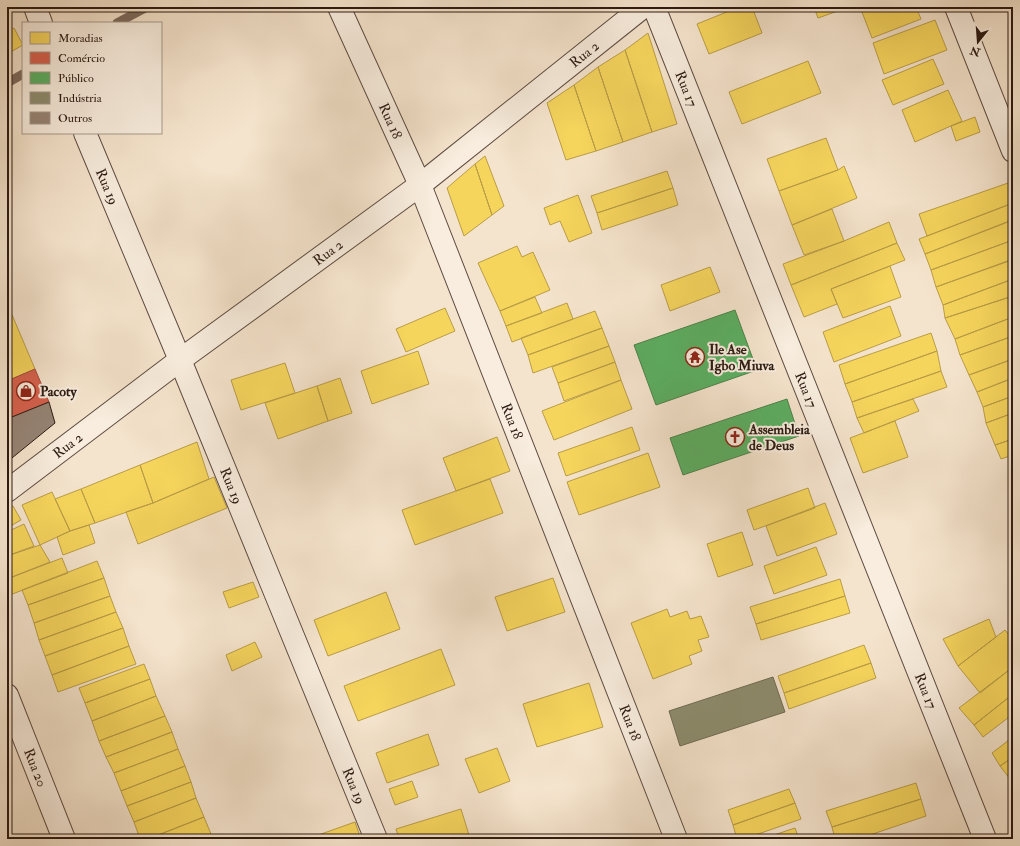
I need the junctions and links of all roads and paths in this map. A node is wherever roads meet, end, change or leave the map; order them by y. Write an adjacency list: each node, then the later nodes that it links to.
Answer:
1 (35, 7): 6 (street)
2 (339, 7): 9 (street, Rua 18)
3 (643, 7): 9 (street, Rua 2)
4 (654, 7): 16 (street, Rua 17)
5 (956, 7): 8 (street)
6 (41, 22)
7 (85, 134): 10 (street, Rua 19)
8 (1013, 151)
9 (420, 185): 10 (street, Rua 2); 15 (street, Rua 18)
10 (180, 360): 11 (street, Rua 2); 14 (street, Rua 19)
11 (7, 491)
12 (7, 695): 13 (street, Rua 20)
13 (64, 839)
14 (376, 839)
15 (676, 839)
16 (985, 839)

